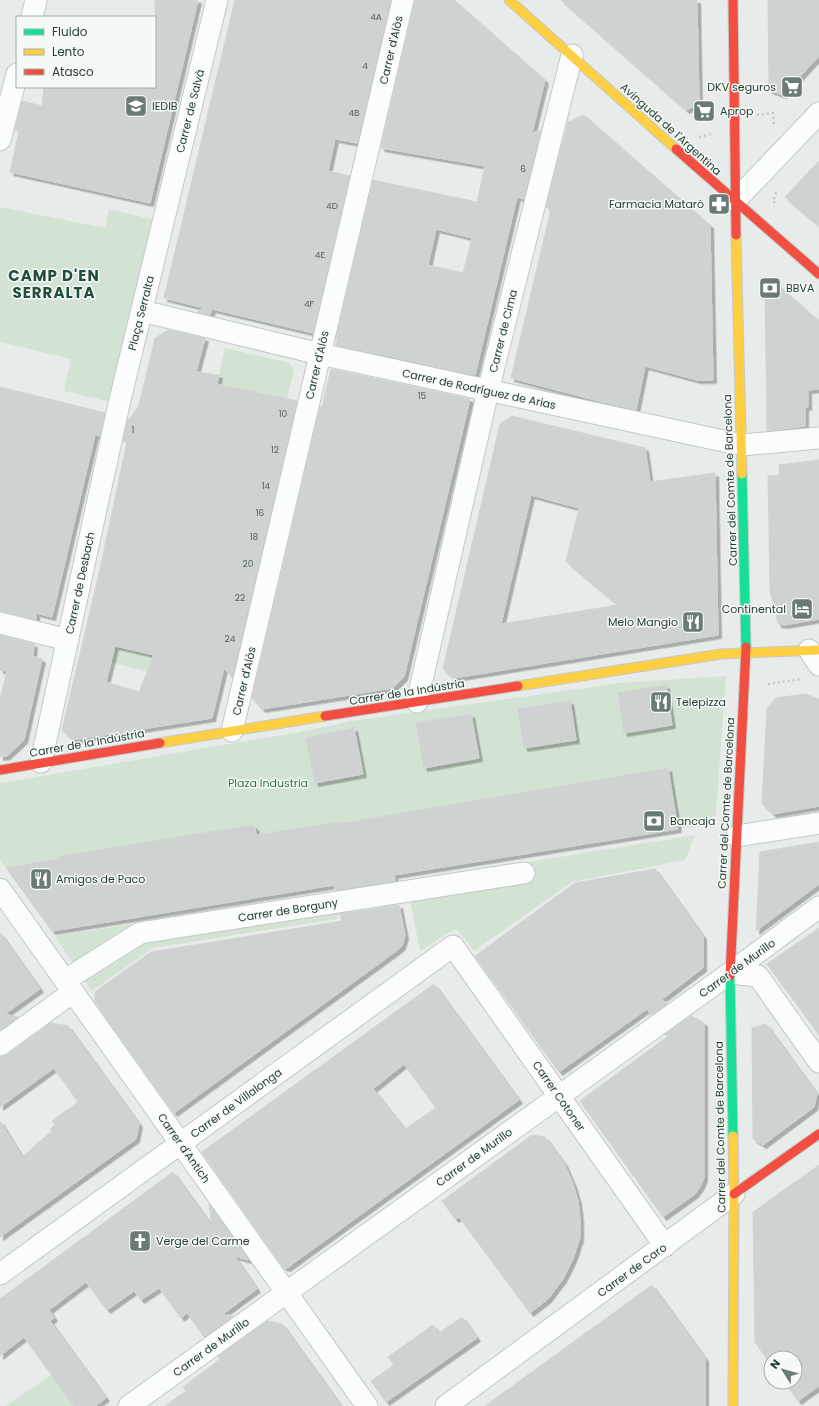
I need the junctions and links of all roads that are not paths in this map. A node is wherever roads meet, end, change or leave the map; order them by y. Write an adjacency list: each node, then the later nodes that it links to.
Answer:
1 (36, 0): 6 (street)
2 (217, 0): 12 (street, Carrer de Salvà)
3 (403, 0): 15 (street, Carrer d'Alòs)
4 (509, 0): 7 (street, Avinguda de l'Argentina)
5 (733, 0): 11 (street, Carrer del Comte de Barcelona)
6 (32, 16)
7 (572, 55): 11 (street, Avinguda de l'Argentina); 16 (street, Carrer de Cima)
8 (16, 78): 10 (street)
9 (819, 113): 11 (street)
10 (0, 140)
11 (734, 201): 13 (street, Avinguda de l'Argentina); 19 (street, Carrer del Comte de Barcelona)
12 (163, 222): 14 (street, Plaça Serralta)
13 (819, 274)
14 (142, 311): 15 (street, Carrer de Rodríguez de Arias); 17 (street, Plaça Serralta)
15 (320, 354): 16 (street, Carrer de Rodríguez de Arias); 25 (street, Carrer d'Alòs)
16 (488, 391): 19 (street, Carrer de Rodríguez de Arias); 24 (street, Carrer de Cima)
17 (119, 404): 21 (street, Carrer de Desbach)
18 (819, 438): 19 (street, Carrer de Rodríguez de Arias)
19 (742, 446): 22 (street, Carrer del Comte de Barcelona)
20 (0, 623): 21 (street)
21 (68, 640): 26 (street, Carrer de Desbach)
22 (746, 653): 23 (street, Carrer de la Indústria); 24 (street, Carrer de la Indústria); 29 (street, Carrer del Comte de Barcelona)
23 (813, 661)
24 (417, 702): 25 (street, Carrer de la Indústria)
25 (232, 731): 26 (street, Carrer de la Indústria)
26 (41, 762): 27 (street, Carrer de la Indústria)
27 (0, 770)
28 (819, 823): 29 (street)
29 (737, 836): 34 (street, Carrer del Comte de Barcelona)
30 (524, 873): 35 (street, Carrer de Borguny)
31 (0, 889): 35 (street, Carrer d'Antich)
32 (819, 907): 34 (street, Carrer de Murillo)
33 (453, 946): 38 (street, Carrer Cotoner); 40 (street, Carrer de Villalonga)
34 (730, 973): 37 (street); 38 (street, Carrer de Murillo); 41 (street, Carrer del Comte de Barcelona)
35 (70, 987): 36 (street, Carrer de Borguny); 40 (street, Carrer d'Antich)
36 (0, 1045)
37 (819, 1062)
38 (559, 1096): 42 (street, Carrer Cotoner); 44 (street, Carrer de Murillo)
39 (819, 1134): 41 (street, Carrer de Caro)
40 (180, 1143): 43 (street, Carrer de Villalonga); 44 (street, Carrer d'Antich)
41 (734, 1194): 42 (street, Carrer de Caro); 48 (street, Carrer del Comte de Barcelona)
42 (665, 1246): 47 (street, Carrer de Caro)
43 (0, 1274)
44 (287, 1292): 45 (street, Carrer de Murillo); 46 (street, Carrer d'Antich)
45 (129, 1406)
46 (367, 1406)
47 (446, 1406)
48 (733, 1406)

